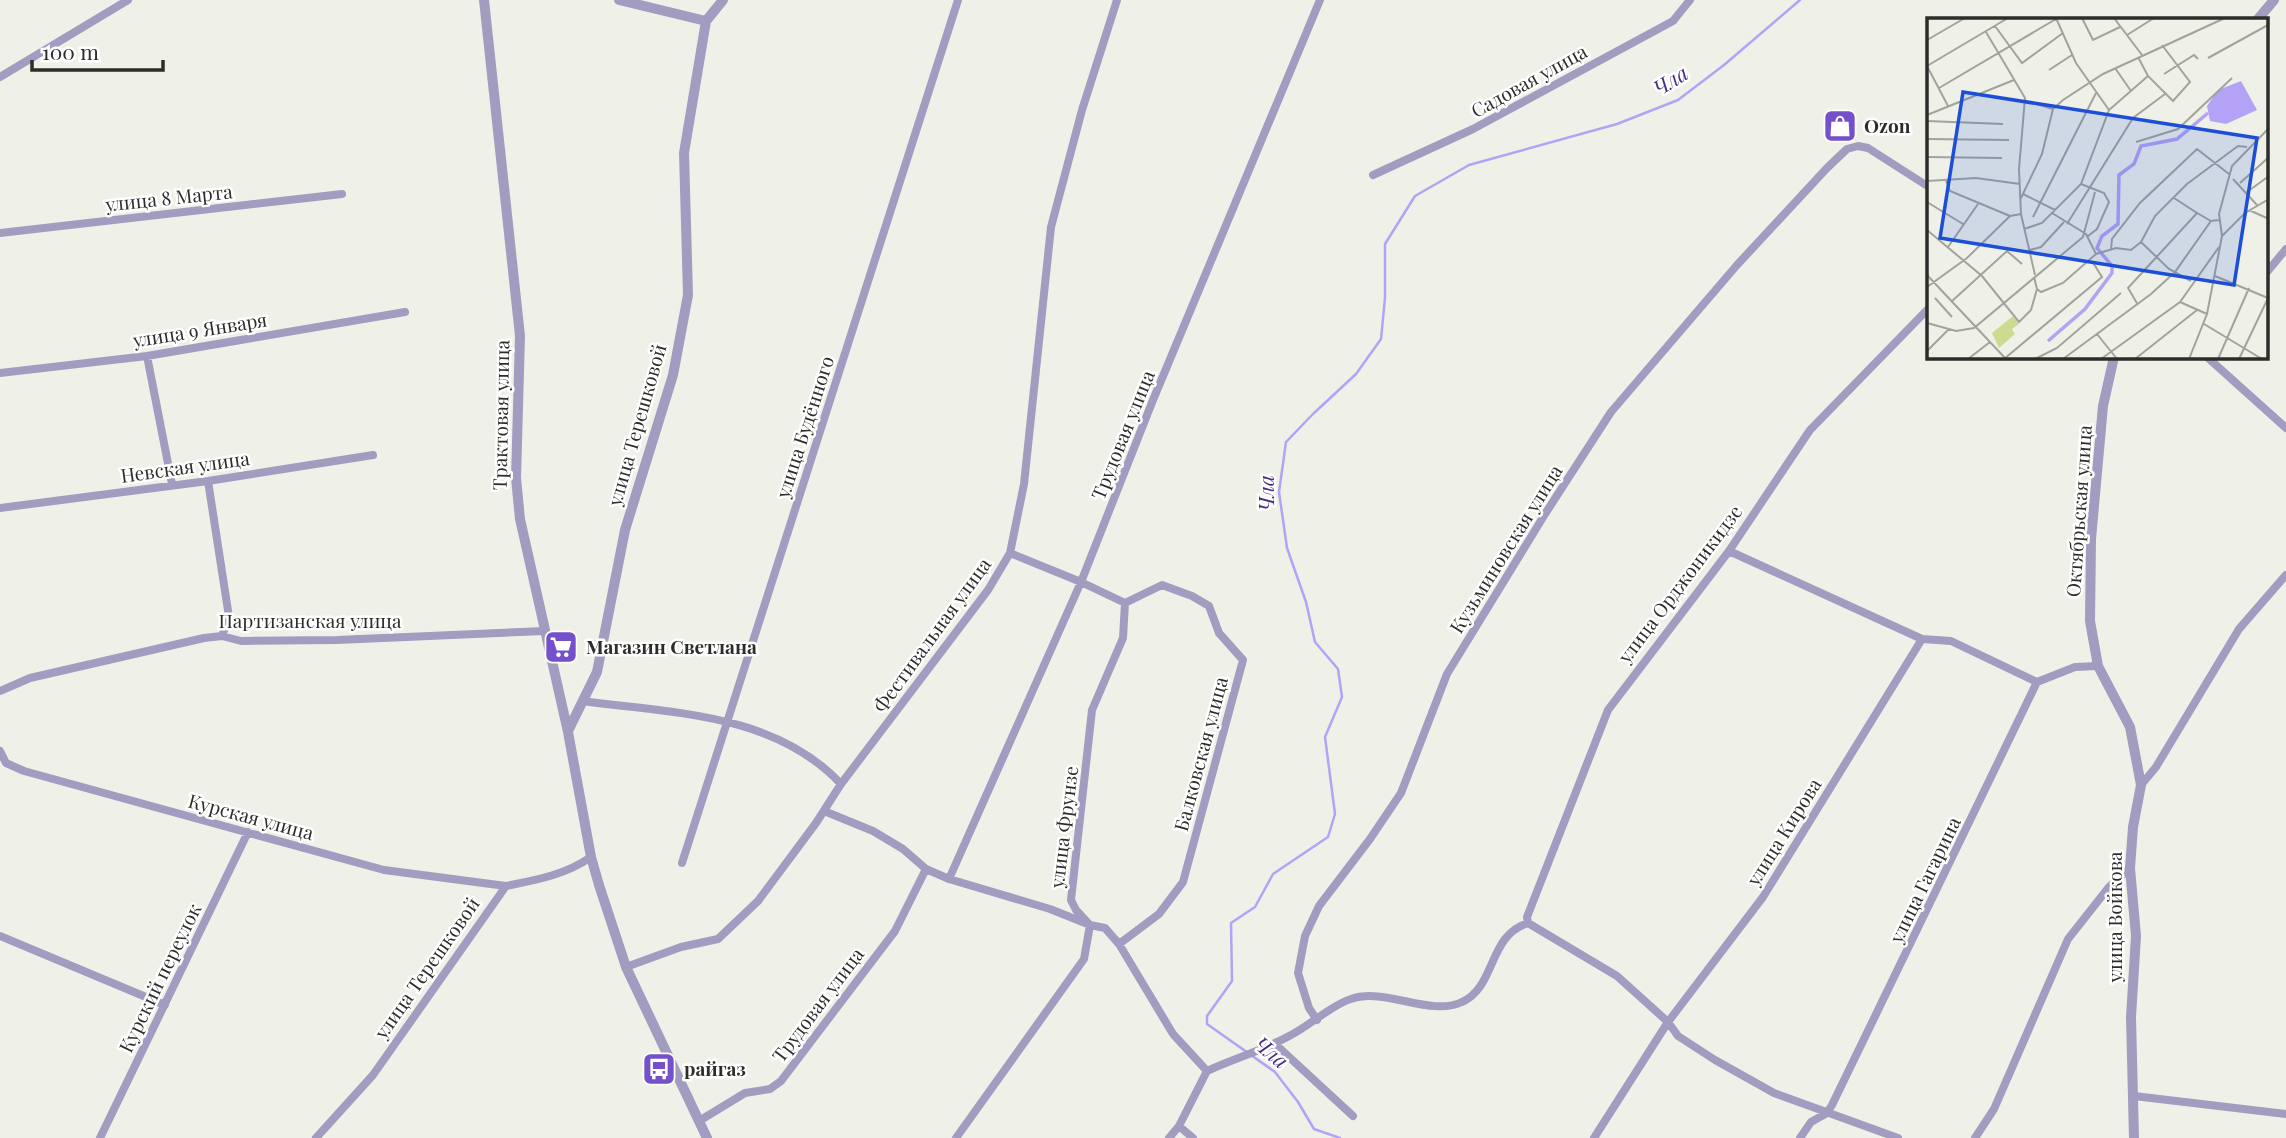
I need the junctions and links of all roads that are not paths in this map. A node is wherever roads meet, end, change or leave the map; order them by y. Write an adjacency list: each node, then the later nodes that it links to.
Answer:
1 (128, 0): 12 (street)
2 (484, 0): 37 (street, Трактовая улица)
3 (619, 0): 11 (street)
4 (723, 0): 11 (street, улица Терешковой)
5 (958, 0): 44 (street, улица Будённого)
6 (1117, 0): 33 (street, Фестивальная улица)
7 (1320, 0): 35 (street, Трудовая улица)
8 (1690, 0): 13 (street, Садовая улица)
9 (2274, 0): 10 (street)
10 (2259, 18)
11 (706, 22): 43 (street, улица Терешковой)
12 (0, 78)
13 (1373, 175)
14 (1927, 186): 63 (street, Кузьминовская улица)
15 (342, 194): 16 (street, улица 8 Марта)
16 (0, 233)
17 (2286, 249): 18 (street)
18 (2268, 271)
19 (1927, 310): 32 (street, улица Орджоникидзе)
20 (405, 312): 21 (street, улица 9 Января)
21 (147, 356): 24 (street, улица 9 Января); 30 (street)
22 (2114, 359): 40 (street, Октябрьская улица)
23 (2209, 359): 26 (street)
24 (0, 373)
25 (2286, 414): 26 (street)
26 (2279, 421): 27 (street)
27 (2286, 428)
28 (373, 455): 29 (street, Невская улица)
29 (208, 481): 30 (street, Невская улица); 38 (street)
30 (172, 484): 31 (street, Невская улица)
31 (0, 508)
32 (1729, 551): 39 (street); 57 (street, улица Орджоникидзе)
33 (1010, 554): 35 (street); 47 (street, Фестивальная улица)
34 (2286, 575): 48 (street, улица Войкова)
35 (1081, 582): 36 (street); 55 (street, Трудовая улица)
36 (1125, 603): 58 (street, улица Фрунзе); 60 (street, Балковская улица)
37 (544, 631): 38 (street, Партизанская улица); 45 (street, Трактовая улица)
38 (222, 636): 42 (street, Партизанская улица)
39 (1922, 639): 41 (street); 64 (street, улица Кирова)
40 (2098, 666): 41 (street); 48 (street, Октябрьская улица)
41 (2037, 682): 68 (street, улица Гагарина)
42 (0, 691)
43 (582, 701): 44 (street); 45 (street, улица Терешковой)
44 (728, 720): 47 (street); 52 (street, улица Будённого)
45 (568, 732): 51 (street, Трактовая улица)
46 (0, 751): 50 (street, Курская улица)
47 (841, 784): 49 (street, Фестивальная улица)
48 (2141, 785): 53 (street, улица Войкова)
49 (824, 811): 54 (street); 61 (street, Фестивальная улица)
50 (248, 832): 56 (street, Курская улица); 62 (street, Курский переулок)
51 (591, 856): 56 (street); 61 (street, Трактовая улица)
52 (682, 863)
53 (2130, 868): 67 (street, улица Войкова); 82 (street)
54 (926, 869): 55 (street); 71 (street, Трудовая улица)
55 (949, 879): 58 (street)
56 (506, 886): 74 (street, улица Терешковой)
57 (1528, 923): 63 (street); 64 (street)
58 (1090, 925): 60 (street); 76 (street)
59 (0, 936): 62 (street)
60 (1119, 944): 66 (street)
61 (626, 967): 71 (street, Трактовая улица)
62 (165, 1005): 73 (street, Курский переулок)
63 (1317, 1020): 65 (street)
64 (1668, 1023): 68 (street); 79 (street, улица Кирова)
65 (1275, 1044): 66 (street); 70 (street)
66 (1207, 1071): 72 (street)
67 (2134, 1096): 69 (street); 83 (street, улица Войкова)
68 (1827, 1114): 80 (street, улица Гагарина); 81 (street)
69 (2286, 1114)
70 (1353, 1116)
71 (699, 1121): 75 (street, Трактовая улица)
72 (1179, 1126): 77 (street); 78 (street)
73 (100, 1138)
74 (316, 1138)
75 (707, 1138)
76 (956, 1138)
77 (1169, 1138)
78 (1193, 1138)
79 (1594, 1138)
80 (1800, 1138)
81 (1898, 1138)
82 (1975, 1138)
83 (2134, 1138)

